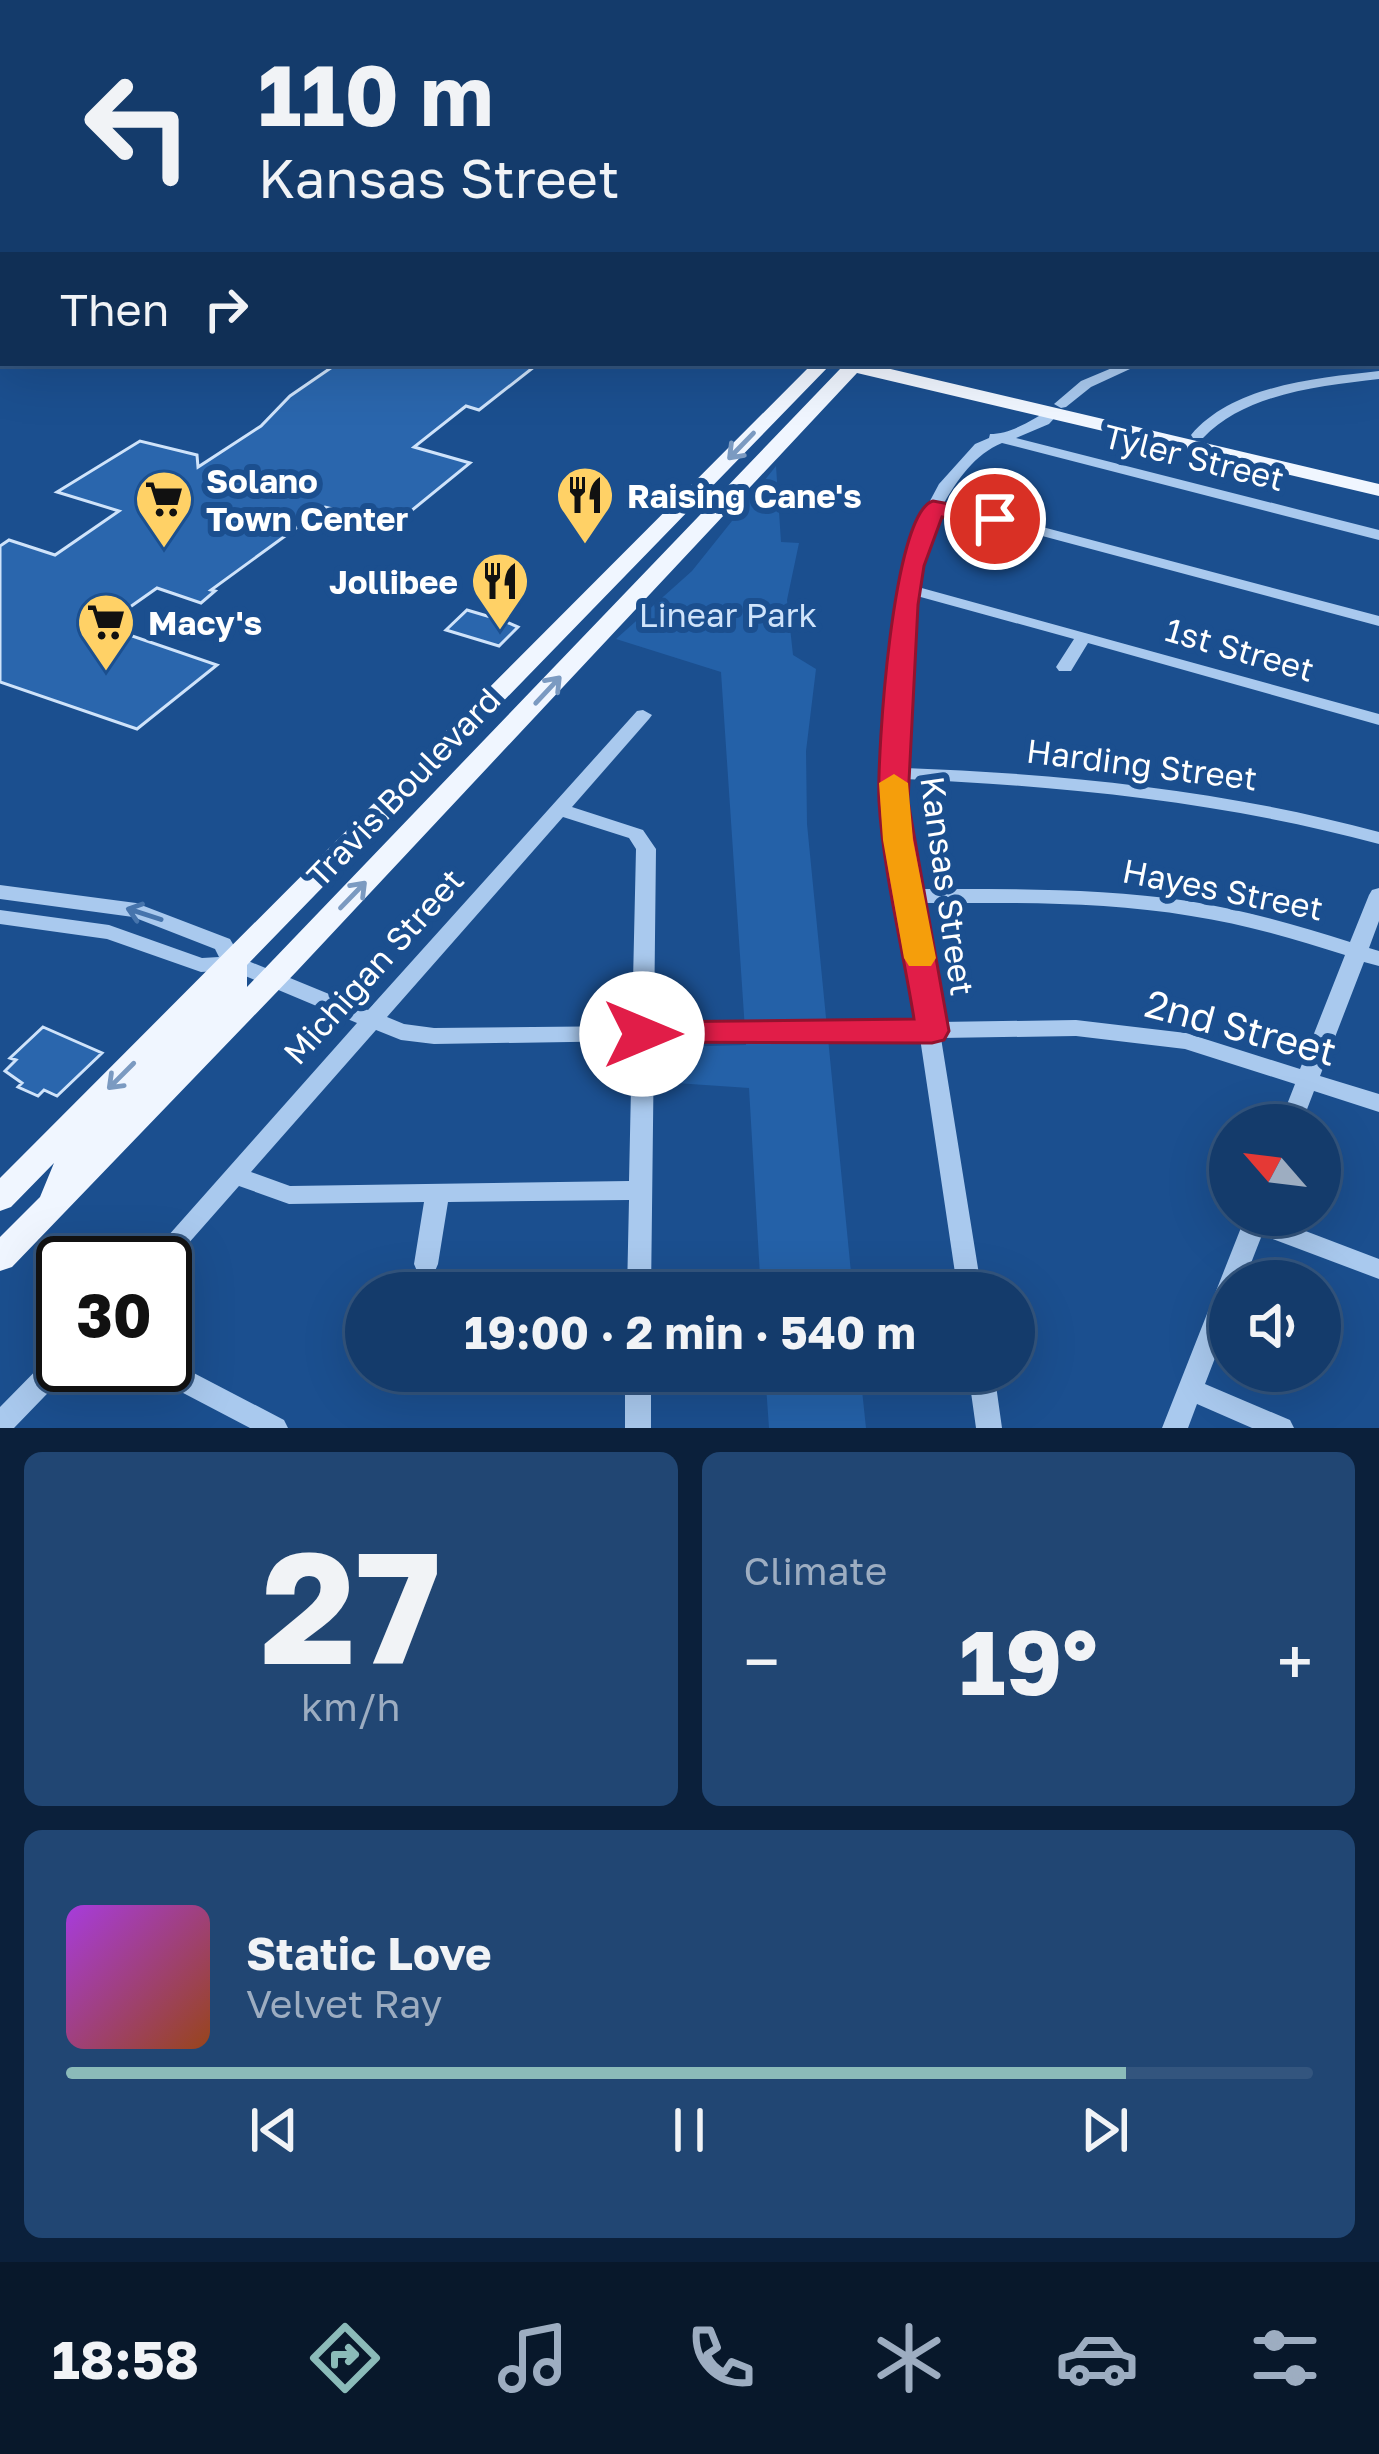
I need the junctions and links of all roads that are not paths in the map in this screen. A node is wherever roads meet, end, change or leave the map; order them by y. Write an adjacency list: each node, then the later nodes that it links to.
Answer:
1 (820, 366): 28 (main road, Travis Boulevard, one-way to 28)
2 (846, 366): 29 (main road, Travis Boulevard, one-way to 2)
3 (858, 366): 7 (main road)
4 (899, 366): 7 (main road)
5 (1129, 366): 7 (street, Kansas Street)
6 (1376, 379): 8 (street)
7 (1057, 408): 8 (main road); 9 (street, Kansas Street); 11 (main road)
8 (1198, 435): 10 (main road)
9 (995, 437): 12 (street, Kansas Street); 13 (street, Tyler Street)
10 (1379, 478)
11 (1379, 490)
12 (933, 508): 14 (street, Kansas Street); 15 (street)
13 (1379, 535)
14 (907, 590): 16 (street, 1st Street); 20 (street, Kansas Street)
15 (1379, 621)
16 (1084, 636): 17 (street); 19 (street, 1st Street)
17 (1065, 667)
18 (643, 716): 21 (street, Michigan Street)
19 (1379, 720)
20 (894, 773): 22 (street, Harding Street); 25 (street, Kansas Street)
21 (561, 810): 30 (street, Michigan Street); 32 (street)
22 (1379, 838)
23 (0, 892): 28 (street, one-way to 23)
24 (1379, 895): 27 (street)
25 (908, 896): 27 (street, Hayes Street); 31 (street, Kansas Street)
26 (0, 917): 28 (street)
27 (1368, 955): 33 (street)
28 (233, 963): 29 (street, 2nd Street); 39 (main road, Travis Boulevard, one-way to 39); 40 (main road)
29 (272, 980): 30 (street, 2nd Street); 40 (main road, Travis Boulevard)
30 (370, 1020): 32 (street, 2nd Street); 36 (street, Michigan Street)
31 (932, 1031): 32 (street, 2nd Street); 33 (street, 2nd Street); 47 (street, Kansas Street)
32 (642, 1034): 37 (street)
33 (1306, 1078): 34 (street, 2nd Street); 35 (street)
34 (1379, 1103)
35 (1297, 1104)
36 (237, 1176): 38 (street); 41 (street, Michigan Street)
37 (639, 1190): 38 (street); 46 (street)
38 (437, 1193): 44 (street)
39 (0, 1198)
40 (49, 1211): 43 (main road, Travis Boulevard)
41 (181, 1236)
42 (1299, 1236): 45 (street)
43 (0, 1258)
44 (426, 1264)
45 (1379, 1269)
46 (638, 1272)
47 (967, 1272)
48 (1209, 1340): 51 (street)
49 (192, 1386): 54 (street)
50 (36, 1388): 55 (street)
51 (1190, 1389): 58 (street); 59 (street)
52 (638, 1392): 56 (street)
53 (984, 1392): 57 (street)
54 (259, 1424)
55 (0, 1425)
56 (638, 1428)
57 (989, 1428)
58 (1175, 1428)
59 (1281, 1428)

